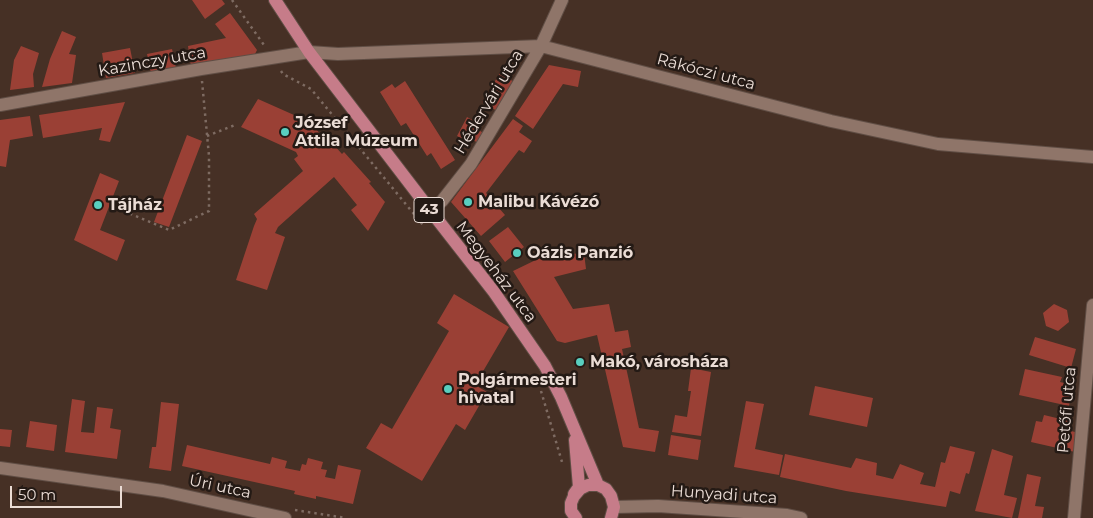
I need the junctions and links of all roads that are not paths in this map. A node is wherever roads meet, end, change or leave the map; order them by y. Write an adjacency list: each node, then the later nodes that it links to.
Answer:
1 (275, 0): 4 (main road, Megyeház utca / 43)
2 (562, 0): 3 (street, Hédervári utca)
3 (541, 46): 4 (street, Rákóczi utca); 6 (street, Rákóczi utca); 7 (street, Hédervári utca)
4 (309, 52): 5 (street, Kazinczy utca); 7 (main road, Megyeház utca / 43)
5 (0, 105)
6 (1093, 157)
7 (430, 210): 10 (main road, Megyeház utca / 43)
8 (1093, 306): 9 (street, Petőfi utca)
9 (1091, 354): 20 (street, Petőfi utca)
10 (573, 426): 12 (main road, 43); 13 (main road, 43)
11 (0, 468): 15 (street, Úri utca)
12 (598, 485): 13 (main road); 14 (main road, 43)
13 (574, 496): 16 (main road, 43)
14 (612, 507): 17 (street, Hunyadi utca)
15 (244, 514): 18 (street, Úri utca)
16 (572, 516)
17 (751, 516): 19 (street, Hunyadi utca)
18 (285, 518)
19 (801, 518)
20 (1074, 518)

